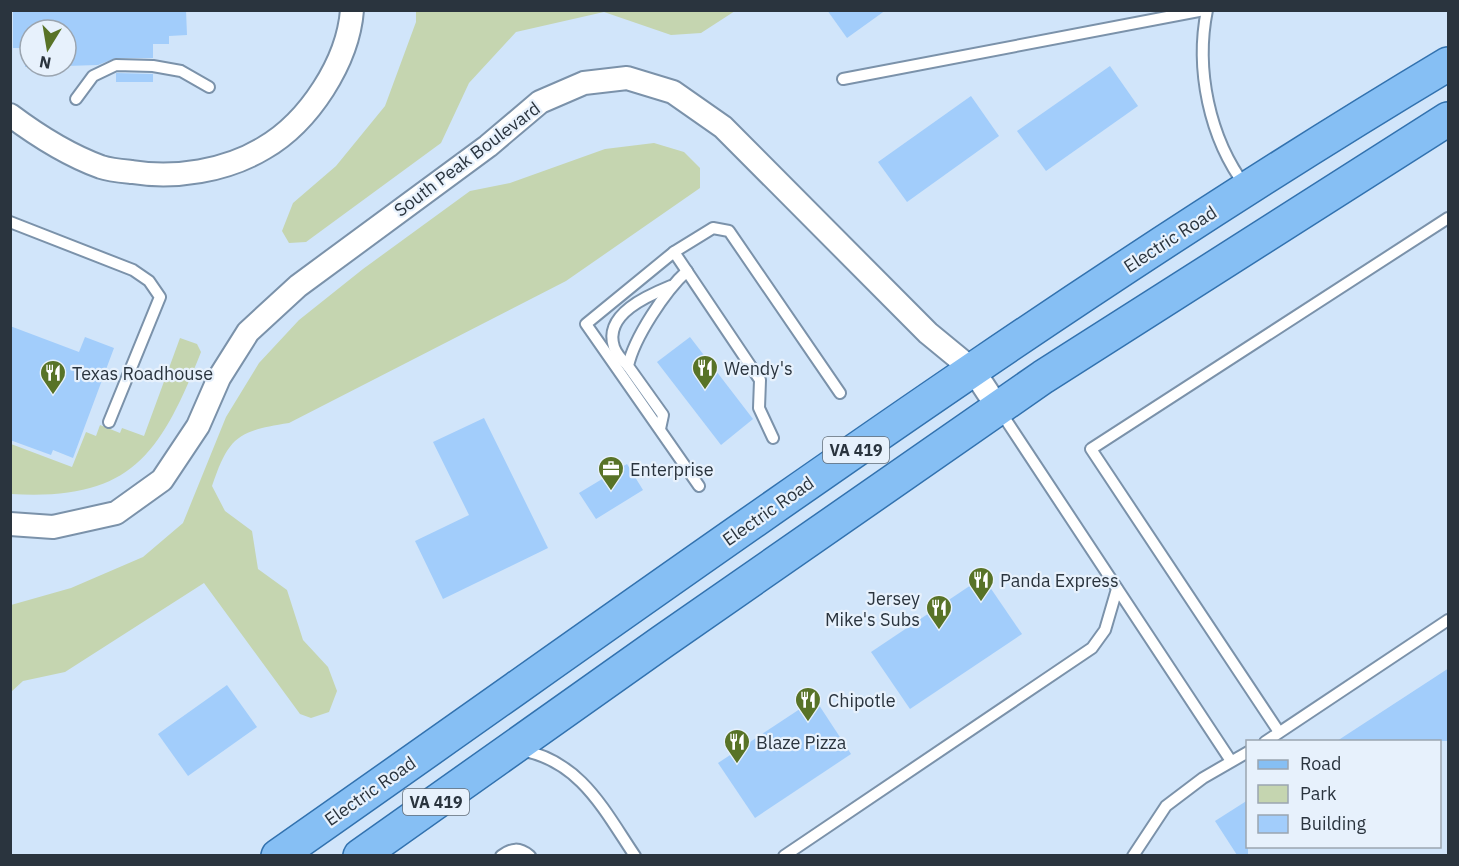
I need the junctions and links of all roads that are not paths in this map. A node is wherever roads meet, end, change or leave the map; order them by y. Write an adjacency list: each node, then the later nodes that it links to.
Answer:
1 (352, 10): 7 (street)
2 (1206, 10): 4 (lane); 9 (lane)
3 (1449, 64): 9 (main road, Electric Road / VA 419)
4 (843, 79)
5 (209, 87): 6 (lane)
6 (76, 99)
7 (10, 115)
8 (1449, 119): 18 (main road, VA 419)
9 (1248, 189): 16 (main road, Electric Road / VA 419)
10 (1449, 218): 26 (lane)
11 (10, 222): 19 (lane)
12 (674, 252): 13 (lane); 17 (lane); 20 (lane)
13 (687, 272): 14 (lane); 21 (lane)
14 (671, 286): 15 (lane); 15 (lane)
15 (627, 366): 20 (lane)
16 (973, 370): 18 (street, South Peak Boulevard); 23 (street, South Peak Boulevard); 31 (main road, Electric Road / VA 419)
17 (840, 393)
18 (998, 408): 24 (lane); 28 (main road, VA 419)
19 (109, 422)
20 (660, 429): 22 (lane)
21 (773, 438)
22 (699, 486)
23 (10, 524)
24 (1117, 589): 30 (lane); 36 (lane)
25 (1449, 620): 26 (lane)
26 (1279, 732): 27 (lane)
27 (1267, 740)
28 (511, 749): 32 (main road, VA 419); 35 (lane)
29 (1246, 753): 30 (lane)
30 (1231, 761): 37 (lane)
31 (278, 855)
32 (360, 855)
33 (501, 855): 34 (lane)
34 (530, 855)
35 (635, 855)
36 (784, 855)
37 (1133, 855)

